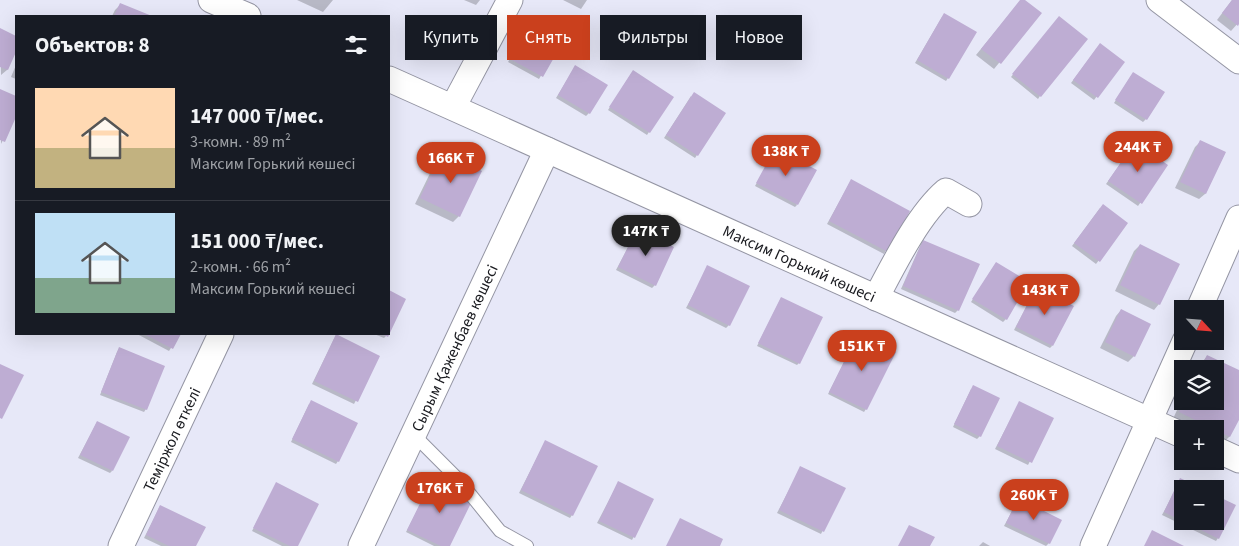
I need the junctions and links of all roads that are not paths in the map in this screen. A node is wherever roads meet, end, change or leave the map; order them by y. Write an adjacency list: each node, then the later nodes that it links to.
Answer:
1 (211, 0): 4 (street)
2 (510, 0): 7 (street)
3 (1159, 0): 5 (street)
4 (246, 15)
5 (1239, 61)
6 (390, 79): 7 (street, Максим Горький көшесі)
7 (453, 107): 8 (street, Максим Горький көшесі)
8 (547, 150): 11 (street, Максим Горький көшесі); 17 (street, Сырым Қаженбаев көшесі)
9 (969, 204): 11 (street)
10 (1239, 218): 12 (street)
11 (876, 298): 15 (street, Максим Горький көшесі)
12 (1203, 300)
13 (221, 335): 20 (street, Теміржол өткелі)
14 (1181, 350): 15 (street)
15 (1150, 421): 16 (street, Максим Горький көшесі); 23 (street)
16 (1174, 432)
17 (414, 434): 21 (street, Сырым Қаженбаев көшесі); 22 (lane)
18 (1224, 454): 19 (street)
19 (1239, 460)
20 (121, 546)
21 (361, 546)
22 (527, 546)
23 (1093, 546)

